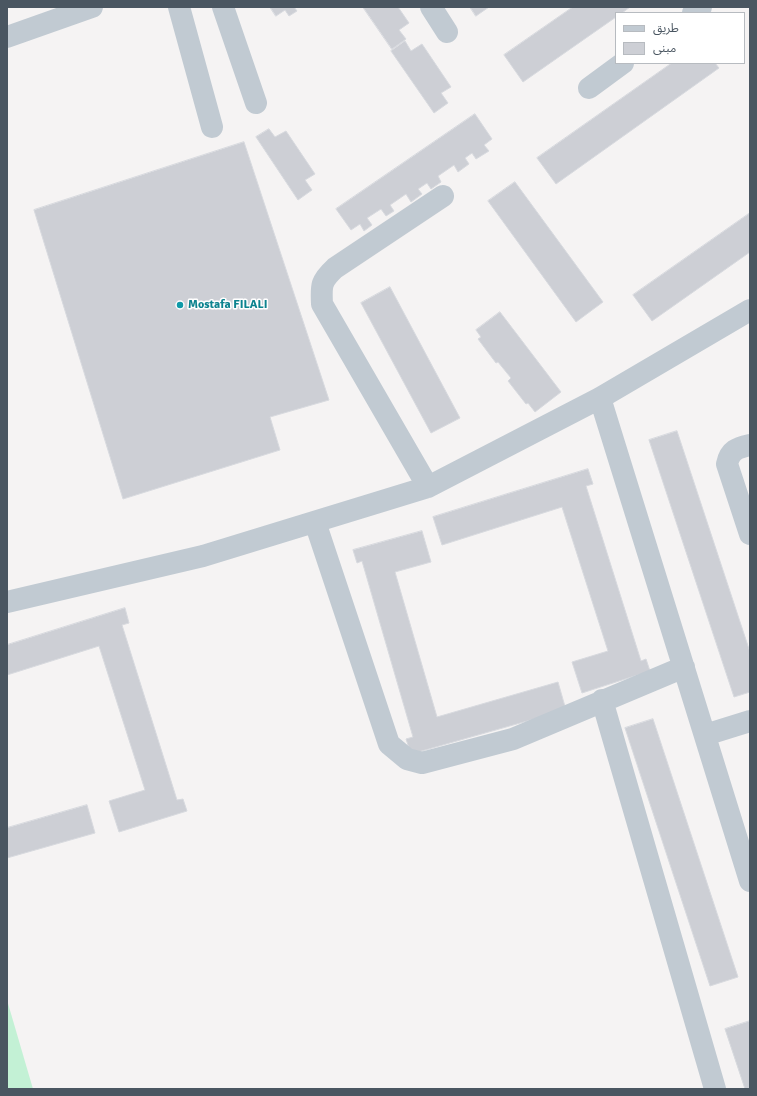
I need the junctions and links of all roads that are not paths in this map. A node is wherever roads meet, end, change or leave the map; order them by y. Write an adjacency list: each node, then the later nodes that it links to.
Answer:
1 (92, 7): 6 (street)
2 (179, 7): 10 (street)
3 (223, 7): 9 (street)
4 (431, 7): 5 (street)
5 (447, 32)
6 (7, 37)
7 (622, 64): 8 (street)
8 (589, 88)
9 (256, 103)
10 (212, 127)
11 (443, 196): 15 (street)
12 (750, 310): 13 (street)
13 (600, 398): 15 (street); 19 (street)
14 (750, 445): 17 (street)
15 (428, 487): 16 (street)
16 (315, 522): 18 (street); 20 (street)
17 (750, 534)
18 (7, 602)
19 (684, 667): 20 (street); 22 (street)
20 (602, 700): 24 (street)
21 (750, 722): 22 (street)
22 (705, 735): 23 (street)
23 (750, 881)
24 (715, 1089)

